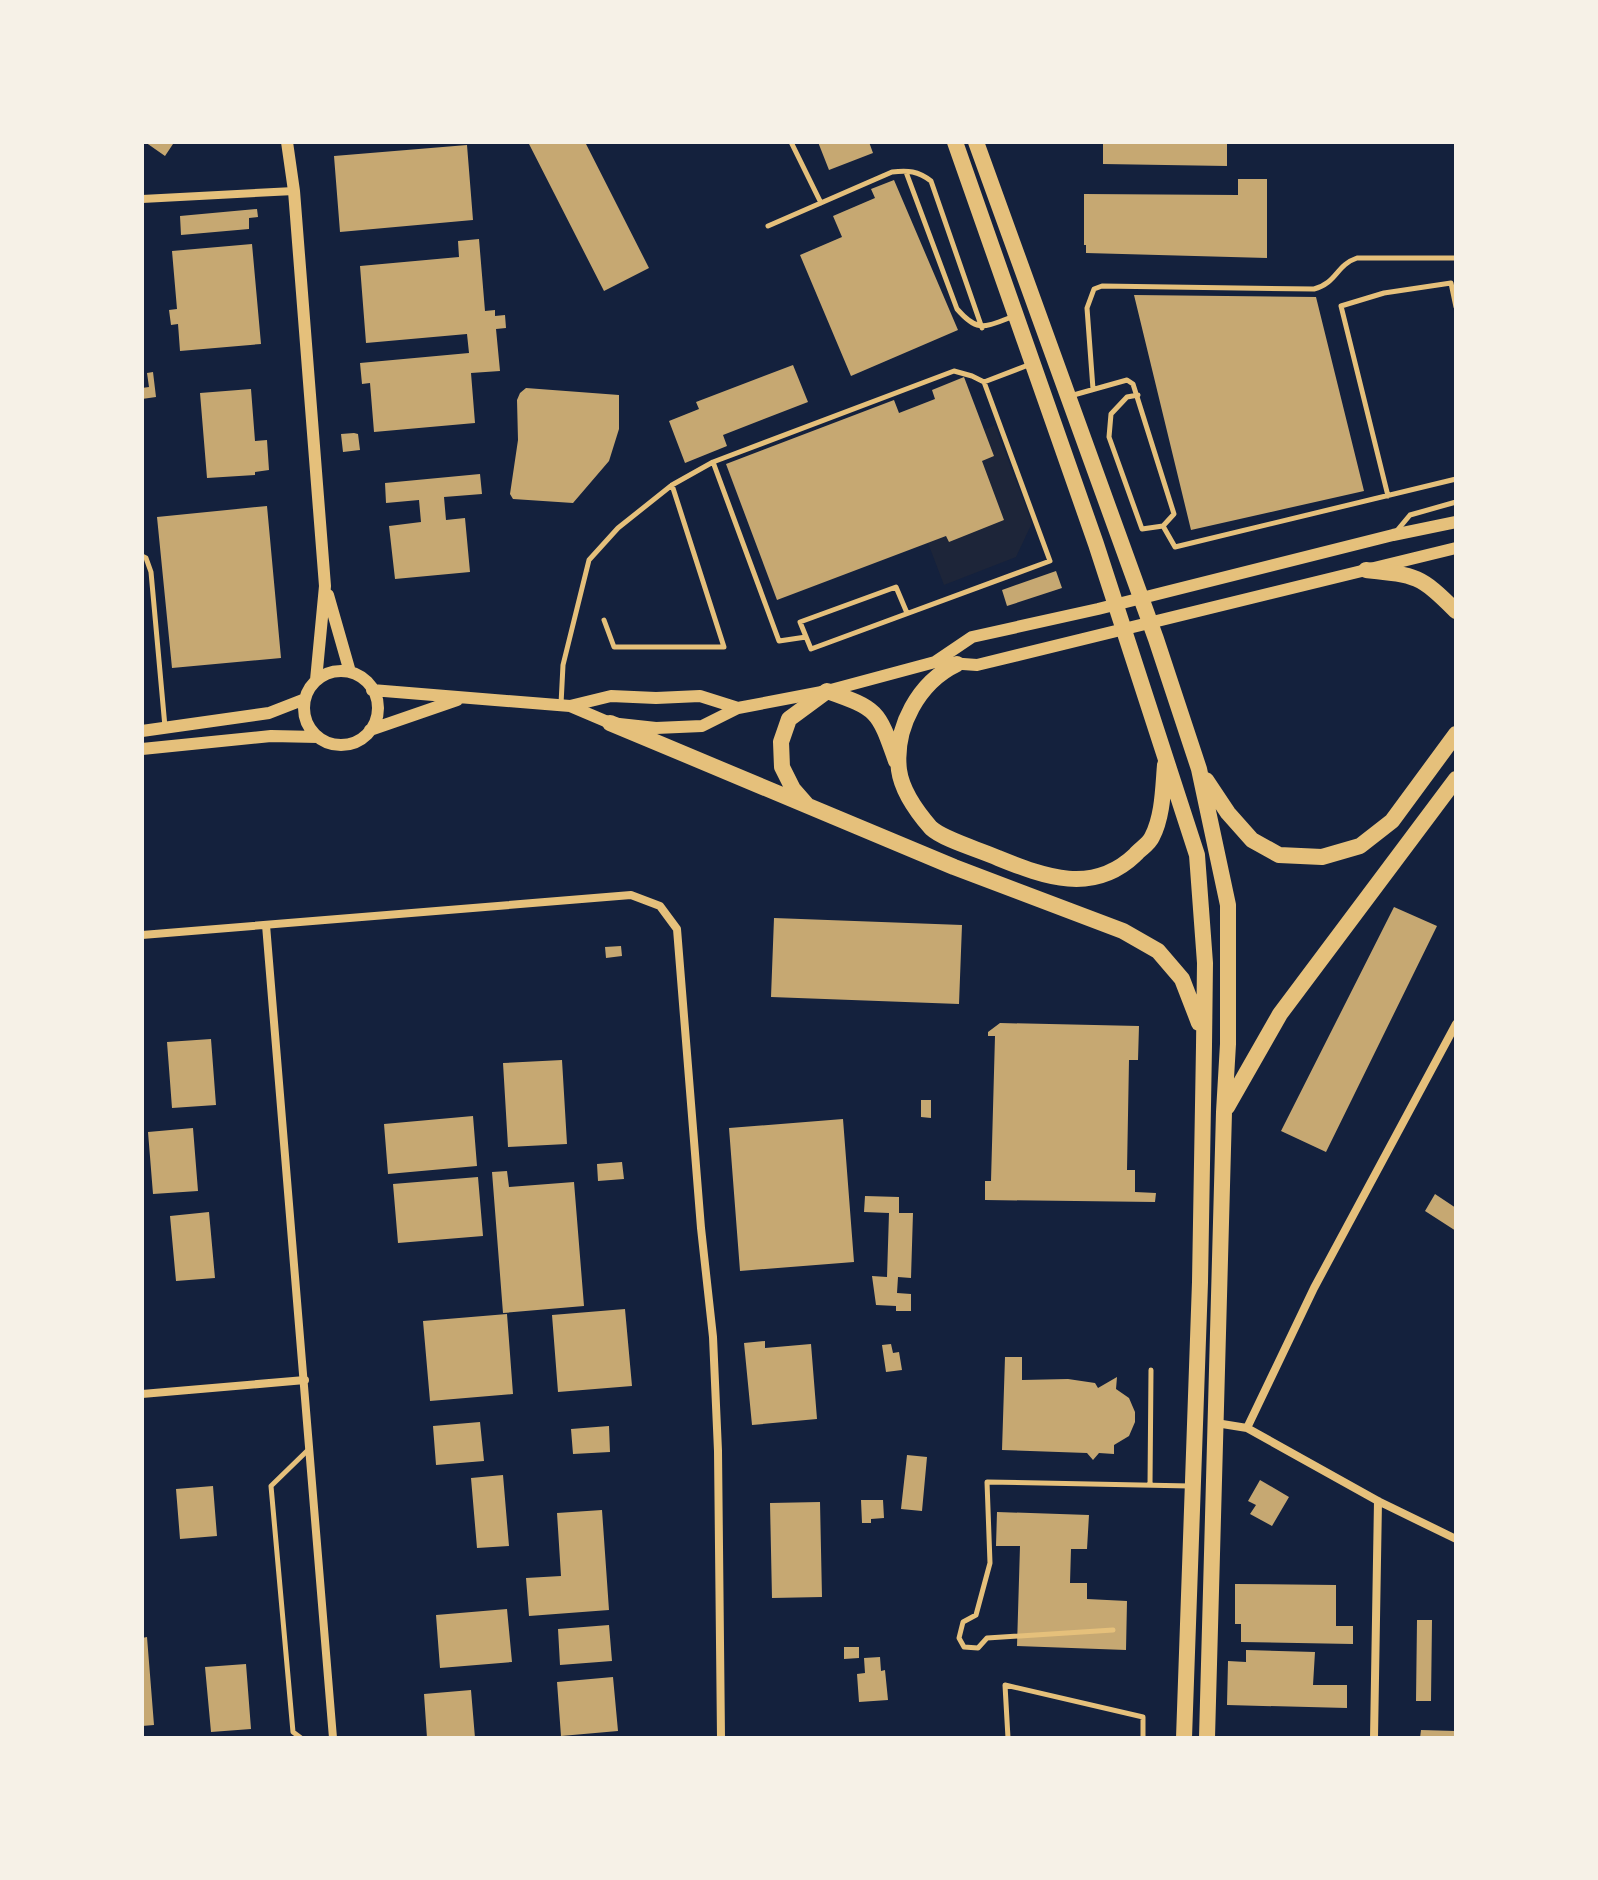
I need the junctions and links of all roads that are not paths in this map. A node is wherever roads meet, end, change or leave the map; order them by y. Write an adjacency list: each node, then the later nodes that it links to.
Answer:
1 (287, 142): 6 (street)
2 (791, 142): 8 (lane)
3 (955, 142): 12 (main road)
4 (976, 142): 18 (main road)
5 (906, 171): 8 (lane); 13 (lane); 13 (lane)
6 (294, 191): 7 (street); 30 (street)
7 (142, 199)
8 (821, 203): 9 (lane)
9 (768, 226)
10 (1456, 258): 16 (lane)
11 (1456, 307): 22 (lane)
12 (1015, 316): 13 (lane); 14 (main road)
13 (982, 328)
14 (1033, 364): 15 (lane); 52 (main road)
15 (984, 382): 19 (lane); 32 (lane)
16 (1093, 389): 17 (lane); 18 (lane)
17 (1138, 395): 25 (lane); 25 (lane)
18 (1069, 396): 53 (main road)
19 (713, 462): 21 (lane); 34 (lane)
20 (1456, 479): 22 (lane)
21 (672, 485): 33 (lane); 43 (lane)
22 (1388, 496): 25 (lane)
23 (1456, 502): 26 (lane)
24 (1456, 522): 26 (street)
25 (1163, 526)
26 (1393, 535): 35 (street)
27 (1456, 548): 29 (street)
28 (142, 556): 46 (lane)
29 (1366, 570): 31 (main road); 36 (street)
30 (325, 586): 37 (street); 38 (street)
31 (1456, 611)
32 (907, 613): 34 (lane); 34 (lane)
33 (604, 620)
34 (806, 637)
35 (935, 662): 36 (street); 40 (street)
36 (957, 664): 54 (main road)
37 (350, 672): 38 (street); 39 (street)
38 (316, 680): 42 (street)
39 (372, 690): 41 (street); 47 (street)
40 (827, 691): 44 (street); 54 (main road); 56 (main road)
41 (462, 698): 43 (street); 47 (street)
42 (305, 699): 46 (street); 50 (street)
43 (566, 705): 44 (street); 45 (street)
44 (738, 708): 45 (street)
45 (610, 723): 56 (main road)
46 (166, 728): 48 (street)
47 (370, 730): 50 (street)
48 (142, 731)
49 (1456, 734): 53 (main road)
50 (318, 737): 51 (street)
51 (142, 749)
52 (1166, 756): 54 (main road); 60 (main road)
53 (1199, 769): 61 (main road)
54 (899, 770)
55 (1456, 779): 61 (main road)
56 (809, 807): 60 (main road)
57 (266, 925): 58 (street); 63 (street); 75 (street)
58 (142, 935)
59 (1456, 1024): 66 (street)
60 (1204, 1046): 69 (main road)
61 (1224, 1112): 65 (main road)
62 (1151, 1370): 68 (lane)
63 (305, 1380): 64 (street); 67 (street)
64 (142, 1394)
65 (1216, 1423): 66 (street); 79 (main road)
66 (1247, 1428): 70 (street)
67 (310, 1448): 73 (lane); 74 (street)
68 (1150, 1485): 69 (lane); 72 (lane)
69 (1191, 1486): 78 (main road)
70 (1378, 1501): 71 (street); 80 (street)
71 (1456, 1539)
72 (1113, 1630)
73 (301, 1738)
74 (333, 1738)
75 (721, 1738)
76 (1008, 1738): 77 (lane)
77 (1143, 1738)
78 (1184, 1738)
79 (1207, 1738)
80 (1374, 1738)

